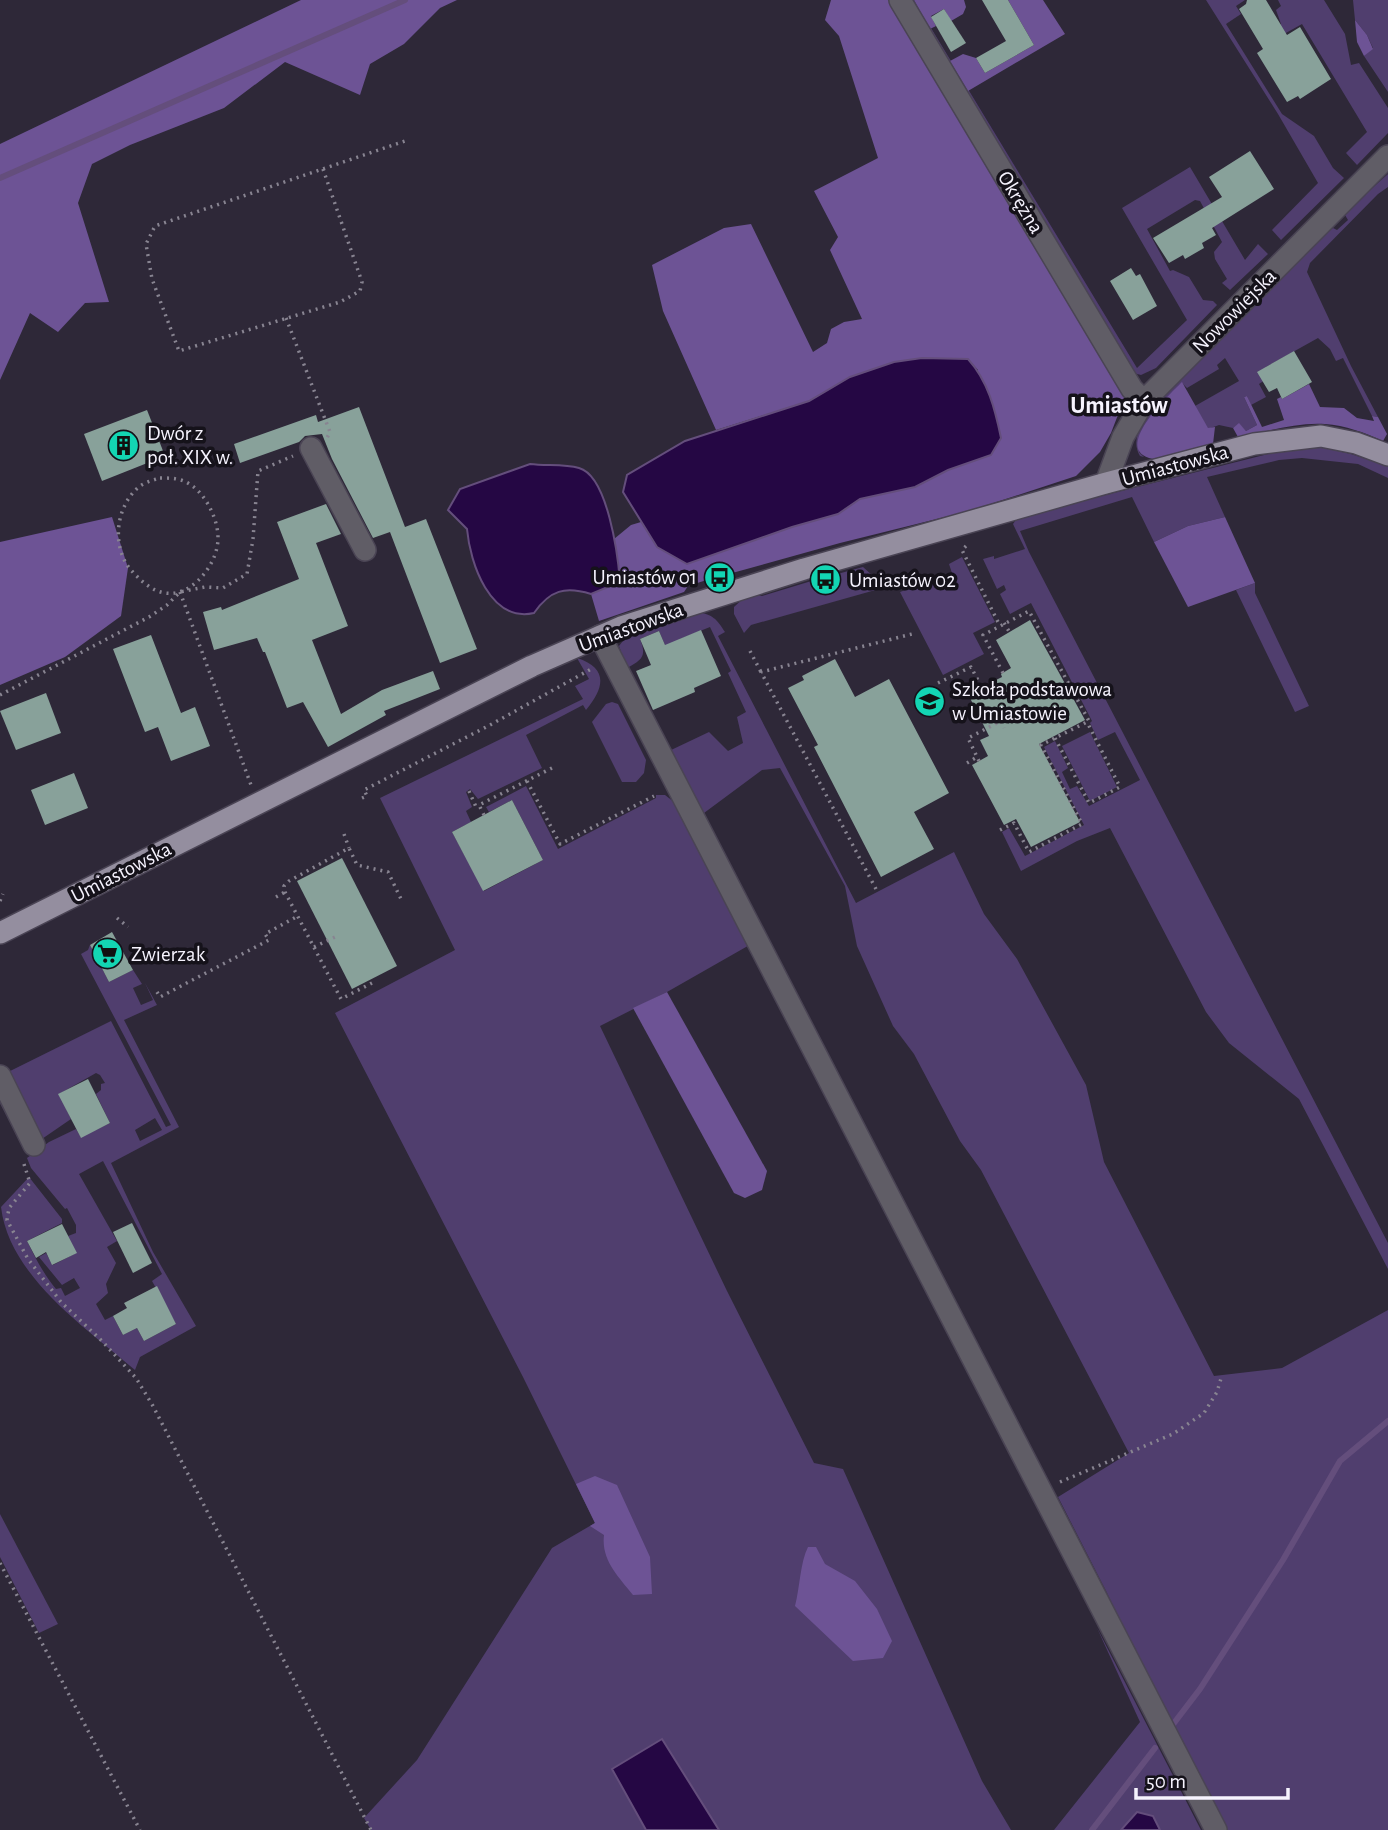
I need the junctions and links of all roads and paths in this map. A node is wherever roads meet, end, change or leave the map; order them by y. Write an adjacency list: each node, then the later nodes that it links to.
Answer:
1 (900, 0): 6 (street, Okrężna)
2 (405, 141): 4 (path)
3 (1388, 156): 6 (street, Nowowiejska)
4 (323, 169): 5 (path); 5 (path)
5 (286, 318): 7 (path)
6 (1144, 401): 9 (street, Nowowiejska)
7 (312, 448): 11 (street); 12 (path)
8 (1388, 455): 9 (main road, Umiastowska)
9 (1106, 483): 16 (main road, Umiastowska)
10 (965, 547): 13 (path)
11 (365, 550)
12 (180, 592): 12 (path); 23 (path); 35 (path)
13 (1002, 624): 14 (path); 20 (path); 24 (path)
14 (1010, 633)
15 (912, 634): 19 (path)
16 (600, 636): 35 (main road, Umiastowska); 58 (street)
17 (750, 651): 19 (path)
18 (595, 667): 34 (path)
19 (761, 673): 41 (path)
20 (1003, 673)
21 (938, 683): 22 (path)
22 (982, 688)
23 (0, 695)
24 (1087, 722): 28 (path); 28 (path)
25 (1004, 728): 26 (path)
26 (985, 730): 27 (path); 29 (path)
27 (988, 736)
28 (1055, 738): 38 (path)
29 (967, 763)
30 (552, 768): 31 (path)
31 (527, 781): 33 (path); 36 (path)
32 (469, 792): 36 (path)
33 (653, 796)
34 (362, 798)
35 (258, 803): 50 (main road, Umiastowska)
36 (479, 805): 37 (path)
37 (484, 815)
38 (1000, 830)
39 (344, 834): 40 (path)
40 (349, 848): 42 (path); 46 (path)
41 (876, 889)
42 (285, 892): 44 (path); 47 (path)
43 (3, 894): 45 (path)
44 (276, 897)
45 (0, 901)
46 (402, 901)
47 (298, 916): 52 (path); 54 (path)
48 (117, 918): 49 (path)
49 (128, 927)
50 (0, 933)
51 (335, 937): 52 (path)
52 (314, 947): 53 (path)
53 (372, 983)
54 (157, 992)
55 (0, 1076): 56 (street)
56 (29, 1154): 61 (path)
57 (1222, 1375): 58 (path)
58 (1042, 1490): 62 (street)
59 (0, 1563): 60 (path)
60 (139, 1830)
61 (371, 1830)
62 (1216, 1830)

